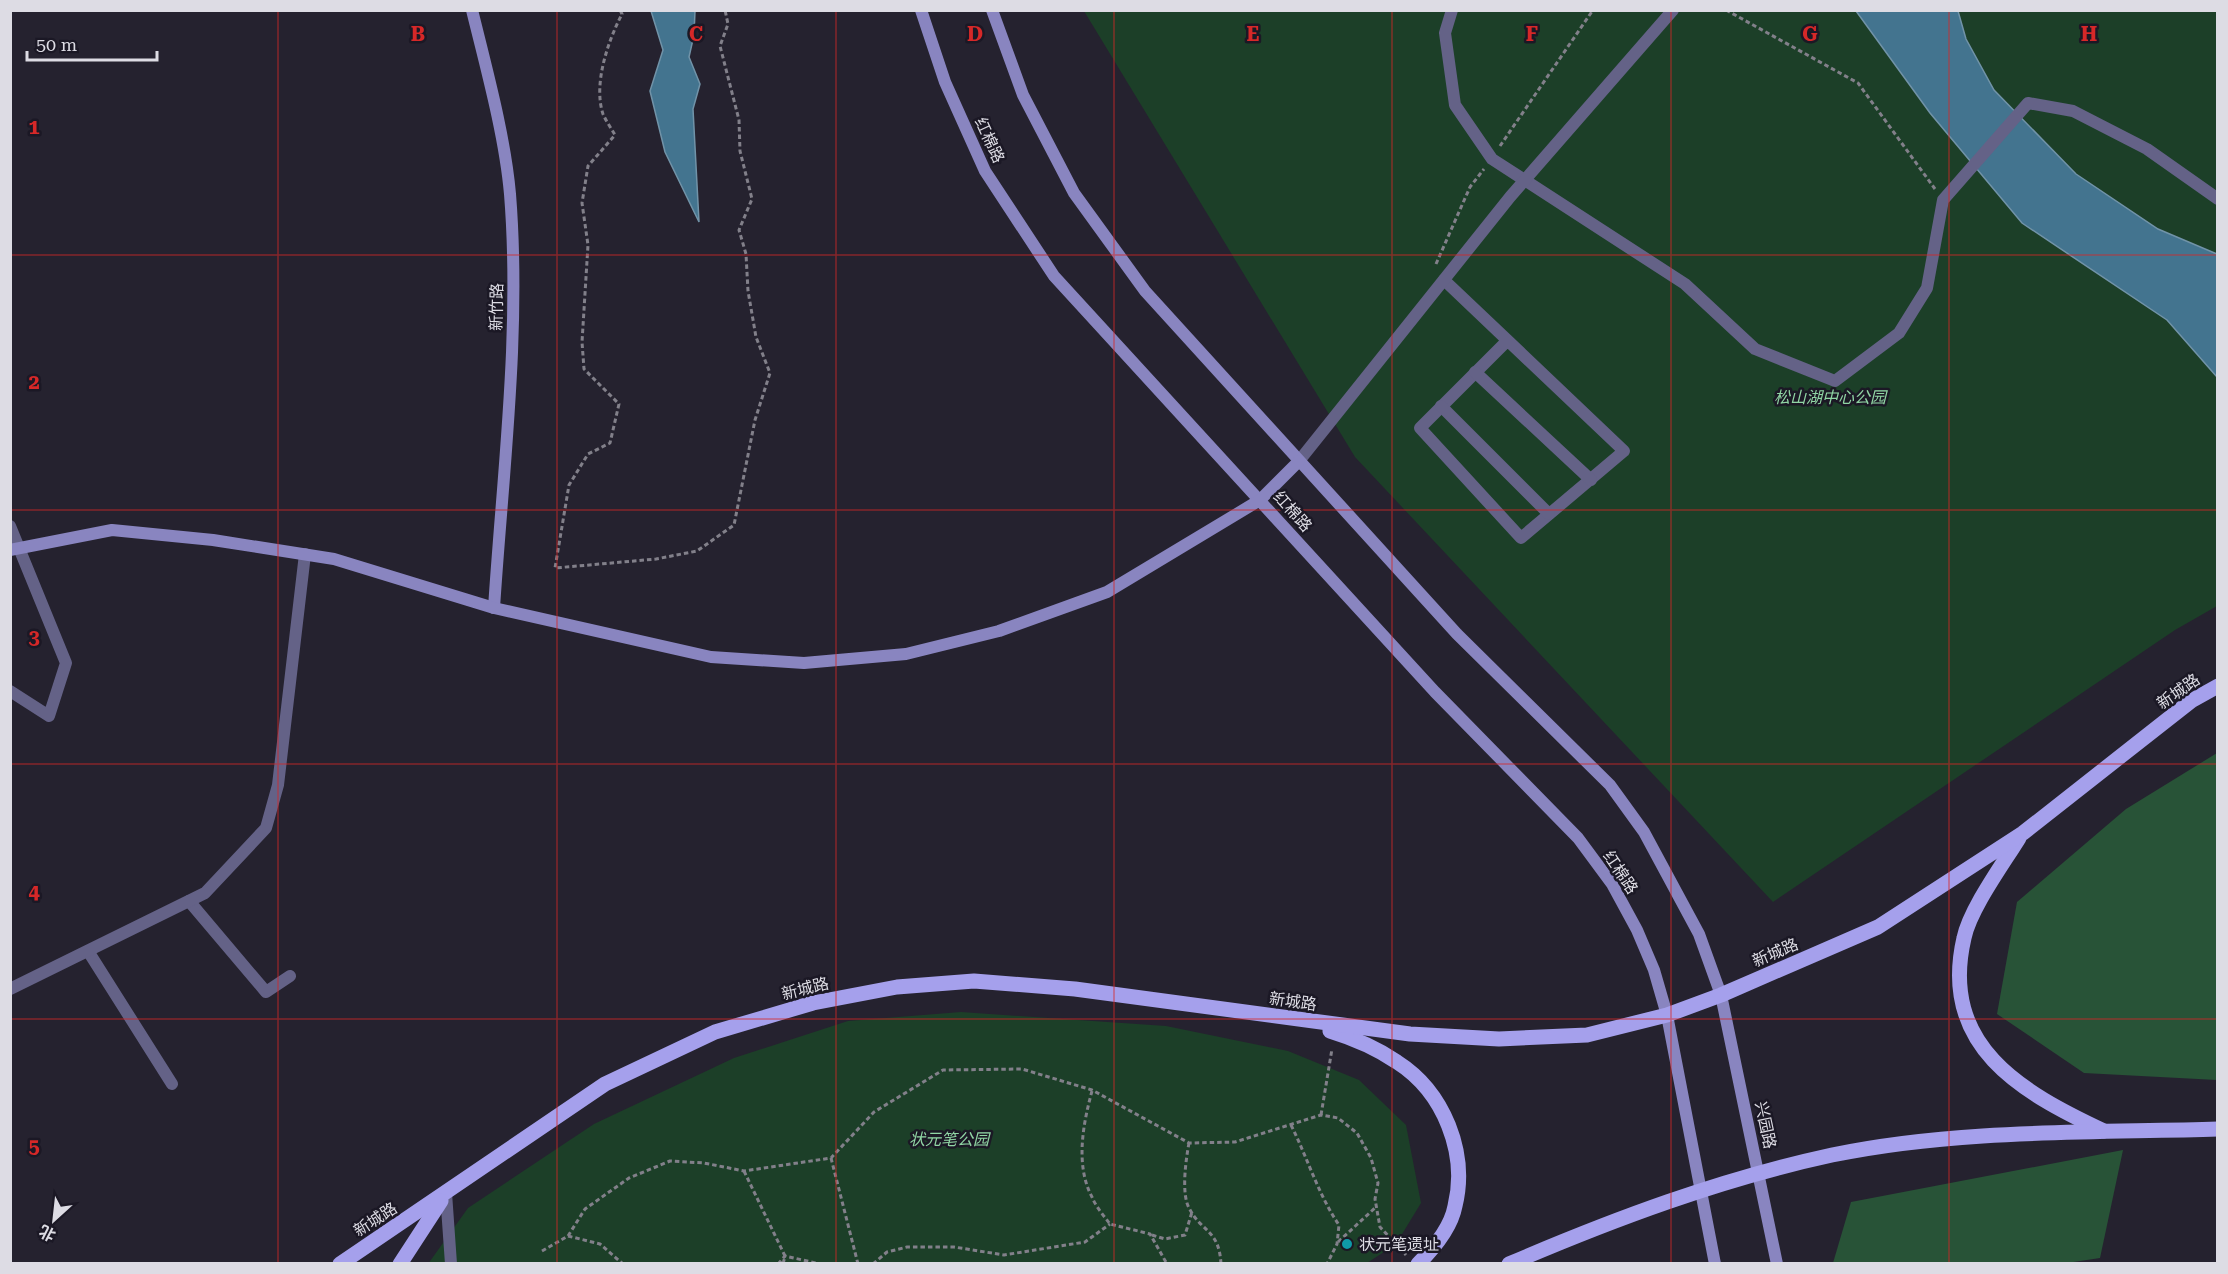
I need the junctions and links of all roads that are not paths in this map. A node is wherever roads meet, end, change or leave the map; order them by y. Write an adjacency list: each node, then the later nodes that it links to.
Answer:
1 (472, 10): 19 (main road, 新竹路)
2 (921, 10): 14 (main road, 红棉路)
3 (992, 10): 12 (main road)
4 (1452, 10): 6 (street)
5 (1674, 10): 6 (street)
6 (1526, 179): 7 (street); 8 (street)
7 (2217, 199)
8 (1444, 280): 9 (street); 12 (street)
9 (1507, 341): 10 (street); 13 (street)
10 (1475, 372): 11 (street); 13 (street)
11 (1441, 406): 15 (street); 15 (street)
12 (1299, 461): 14 (main road); 27 (main road)
13 (1590, 480): 15 (street)
14 (1260, 500): 19 (main road); 28 (main road, 红棉路)
15 (1550, 514)
16 (10, 526): 17 (street)
17 (15, 548): 18 (main road); 21 (street)
18 (305, 554): 19 (main road); 23 (street)
19 (494, 608)
20 (2217, 686): 22 (main road, 新城路)
21 (10, 691)
22 (2023, 833): 27 (main road, 新城路); 32 (main road)
23 (189, 901): 24 (street); 25 (street)
24 (88, 951): 26 (street); 30 (street)
25 (290, 976)
26 (10, 989)
27 (1721, 995): 28 (main road, 新城路); 33 (main road, 兴园路)
28 (1667, 1015): 29 (main road, 新城路); 34 (main road)
29 (1288, 1018): 35 (main road, 新城路); 36 (main road)
30 (172, 1084)
31 (2217, 1129): 32 (main road)
32 (2107, 1133): 33 (main road)
33 (1760, 1174): 34 (main road); 42 (main road, 兴园路)
34 (1700, 1190): 40 (main road); 41 (main road)
35 (446, 1193): 37 (main road, 新城路); 38 (main road); 39 (street)
36 (1412, 1260)
37 (340, 1263)
38 (400, 1263)
39 (451, 1263)
40 (1509, 1263)
41 (1715, 1263)
42 (1778, 1263)

